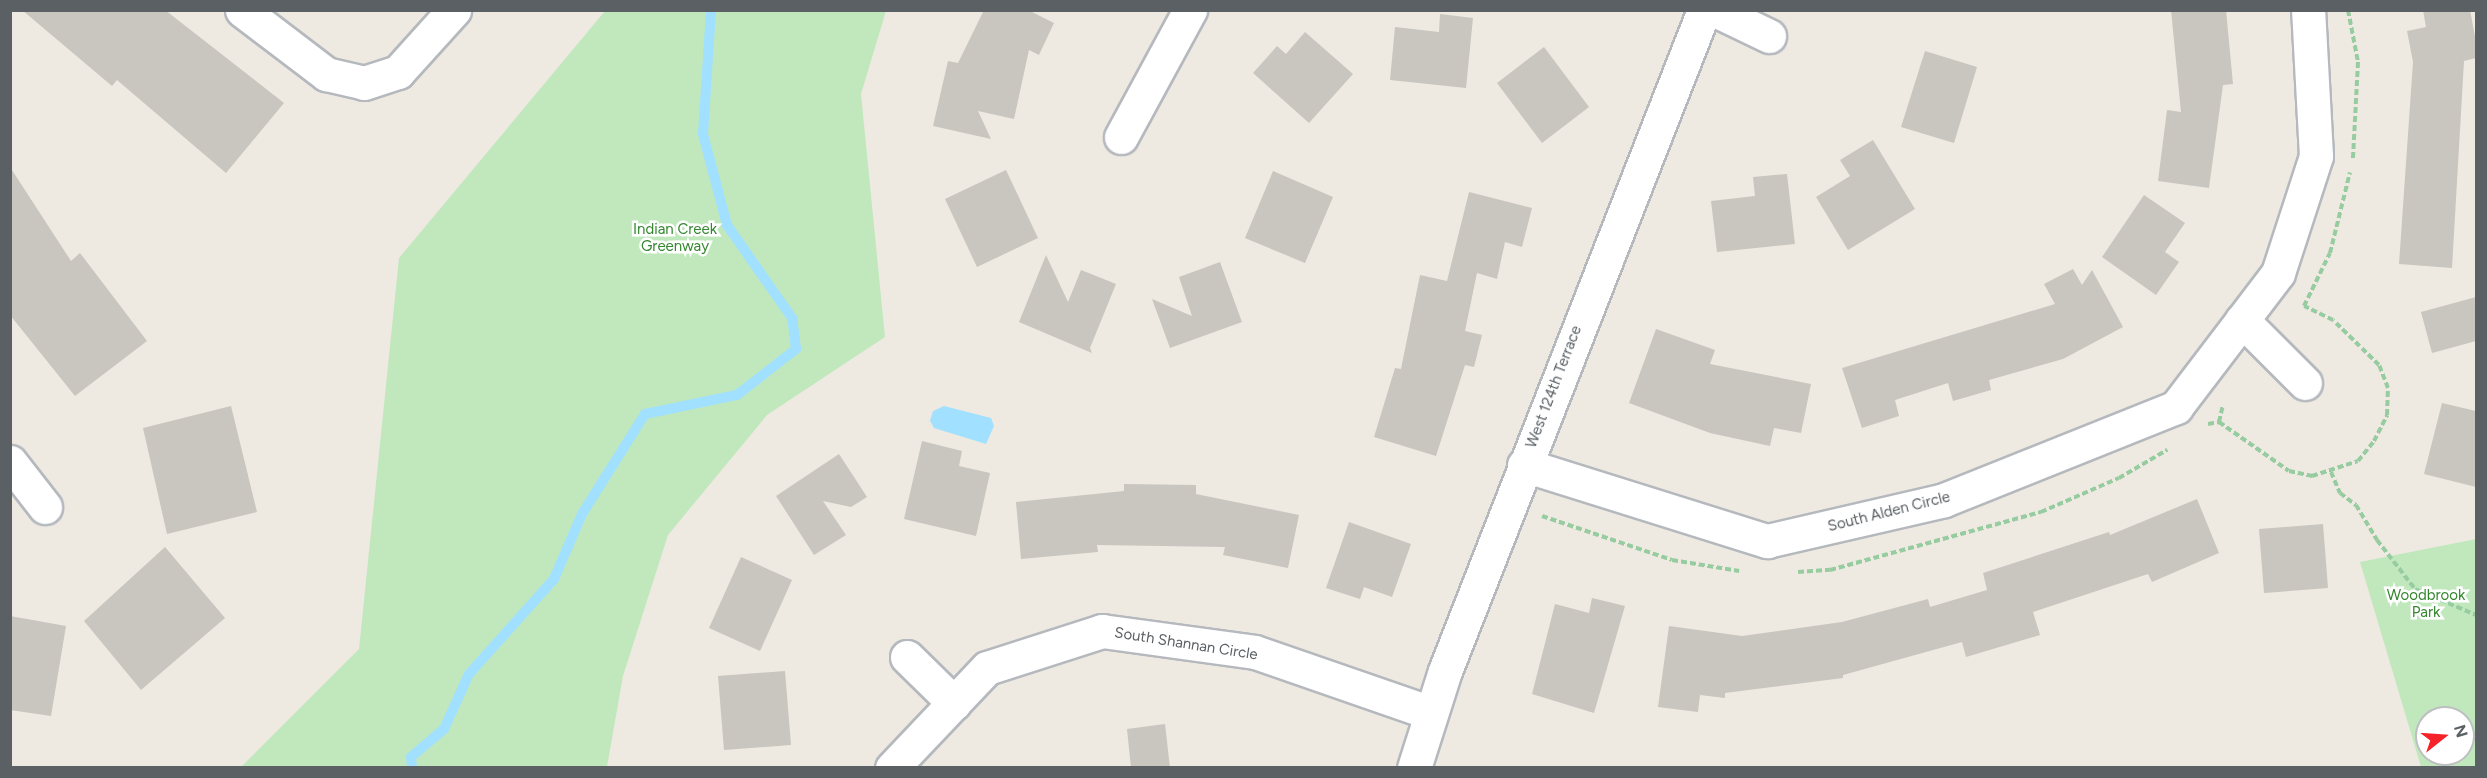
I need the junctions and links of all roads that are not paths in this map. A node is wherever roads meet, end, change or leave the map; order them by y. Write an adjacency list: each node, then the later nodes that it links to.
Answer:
1 (242, 10): 2 (street)
2 (454, 10)
3 (1190, 10): 8 (street)
4 (1704, 10): 12 (street, West 124th Terrace)
5 (1715, 10): 7 (street)
6 (2308, 10): 9 (street, South Alden Circle)
7 (1769, 36)
8 (1121, 137)
9 (2242, 320): 10 (street); 12 (street, South Alden Circle)
10 (2306, 383)
11 (10, 462): 13 (street)
12 (1524, 465): 16 (street, West 124th Terrace)
13 (45, 507)
14 (907, 657): 15 (street)
15 (954, 703): 16 (street, South Shannan Circle); 17 (street, South Shannan Circle)
16 (1431, 712): 18 (street, West 124th Terrace)
17 (892, 768)
18 (1414, 768)

